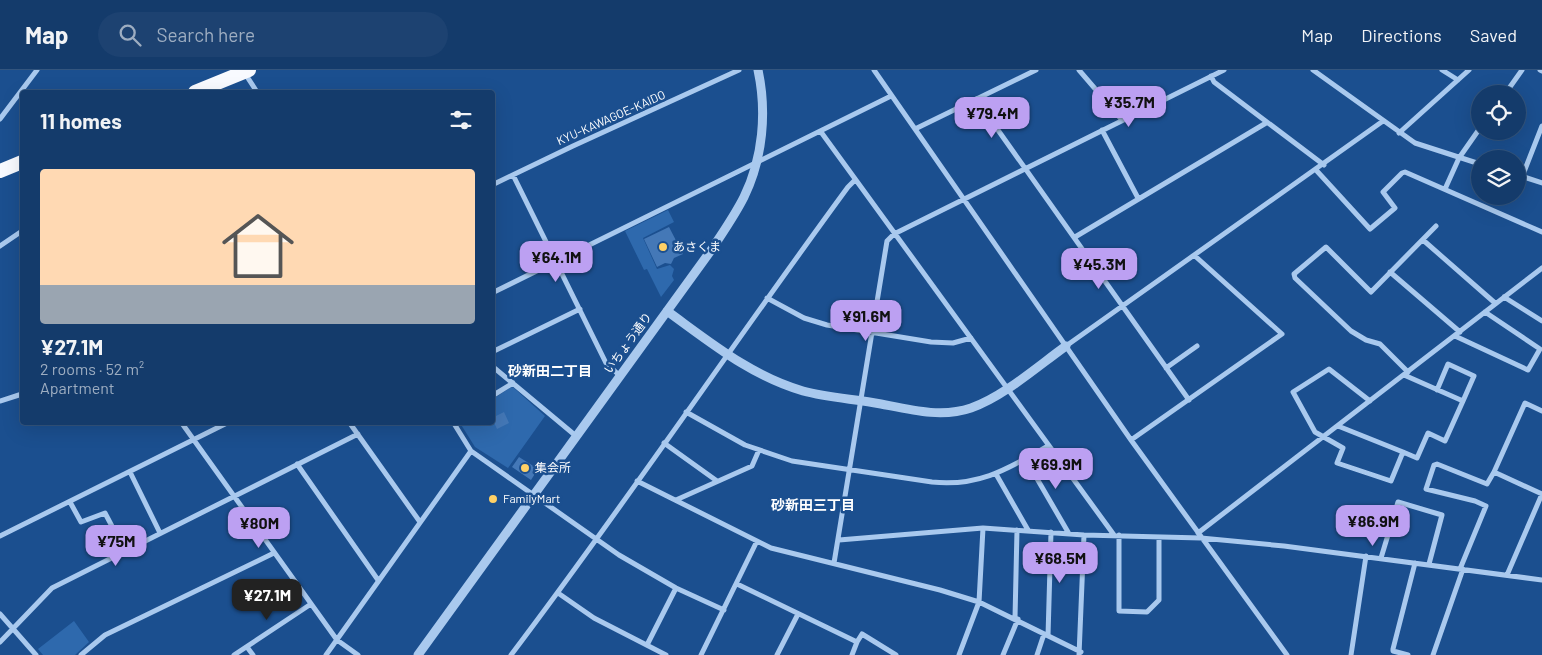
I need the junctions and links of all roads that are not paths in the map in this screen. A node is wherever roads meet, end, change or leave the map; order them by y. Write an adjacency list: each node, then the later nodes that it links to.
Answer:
1 (37, 70): 16 (street)
2 (739, 70): 41 (street, KYU-KAWAGOE-KAIDO)
3 (758, 70): 36 (street, いちょう通り)
4 (874, 70): 20 (street)
5 (1036, 70): 21 (street)
6 (1079, 70): 23 (street)
7 (1224, 70): 13 (street)
8 (1313, 70): 24 (street)
9 (1442, 70): 14 (street)
10 (1469, 70): 14 (street)
11 (1522, 70): 15 (street)
12 (245, 71): 17 (highway); 18 (street)
13 (1211, 76): 23 (street); 25 (street)
14 (1458, 80): 30 (street)
15 (1511, 85)
16 (22, 90)
17 (200, 90)
18 (256, 90)
19 (20, 93): 22 (street)
20 (891, 96): 27 (street); 29 (street)
21 (976, 99): 27 (street); 38 (street)
22 (0, 119)
23 (1122, 120): 28 (street)
24 (1383, 121): 30 (street); 37 (street)
25 (1266, 123): 37 (street); 47 (street)
26 (1542, 126): 34 (street)
27 (915, 129): 48 (street)
28 (1102, 130): 38 (street); 47 (street)
29 (821, 132): 36 (street); 43 (street)
30 (1398, 133): 32 (street)
31 (1472, 140): 32 (street)
32 (1459, 158): 33 (street); 46 (street)
33 (1471, 161)
34 (1526, 162)
35 (20, 163): 40 (highway)
36 (757, 163): 57 (street); 66 (street, いちょう通り)
37 (1324, 165): 39 (street)
38 (1025, 168): 48 (street); 53 (street)
39 (1316, 170): 46 (street); 56 (street)
40 (0, 171)
41 (514, 175): 45 (street, KYU-KAWAGOE-KAIDO); 57 (street)
42 (1526, 178): 44 (street)
43 (856, 180): 52 (street); 62 (street)
44 (1542, 183)
45 (495, 184)
46 (1445, 189): 51 (street)
47 (1138, 198): 53 (street)
48 (965, 199): 52 (street); 72 (street)
49 (1436, 226): 54 (street)
50 (20, 232): 55 (street)
51 (1542, 232)
52 (894, 234): 69 (street); 71 (street)
53 (1075, 237): 64 (street)
54 (1423, 240): 59 (street); 63 (street)
55 (0, 246)
56 (1195, 256): 64 (street); 86 (street)
57 (557, 262): 60 (street); 65 (street)
58 (1542, 268): 61 (street)
59 (1390, 272): 70 (street); 78 (street)
60 (495, 292)
61 (1504, 297): 63 (street); 68 (street)
62 (767, 298): 69 (street); 75 (street)
63 (1495, 303): 67 (street)
64 (1123, 306): 72 (street); 77 (street)
65 (580, 309): 74 (street); 79 (street)
66 (667, 311): 75 (street); 79 (street, いちょう通り)
67 (1485, 312): 70 (street); 70 (street)
68 (1542, 321)
69 (872, 332): 71 (street); 85 (street)
70 (1458, 334): 78 (street)
71 (971, 338): 81 (street)
72 (1066, 346): 81 (street); 101 (street)
73 (1197, 346): 77 (street)
74 (495, 351)
75 (728, 356): 85 (street); 91 (street)
76 (495, 368): 80 (street)
77 (1166, 368): 86 (street)
78 (1406, 374): 82 (street); 88 (street)
79 (619, 375): 98 (street, いちょう通り)
80 (513, 383): 83 (street); 98 (street)
81 (1008, 387): 85 (street); 103 (street)
82 (1437, 390): 89 (street); 89 (street)
83 (495, 394)
84 (20, 395): 87 (street)
85 (861, 400): 109 (street)
86 (1189, 400): 101 (street)
87 (0, 401)
88 (1370, 401): 96 (street); 99 (street)
89 (1463, 401): 106 (street)
90 (1542, 411): 111 (street)
91 (686, 412): 102 (street); 104 (street)
92 (183, 425): 100 (street)
93 (223, 425): 100 (street)
94 (351, 425): 97 (street)
95 (455, 425): 105 (street)
96 (1338, 426): 99 (street); 106 (street)
97 (358, 434): 108 (street); 120 (street)
98 (576, 436): 115 (street, いちょう通り)
99 (1323, 437): 106 (street); 130 (street)
100 (194, 440): 110 (street); 117 (street)
101 (1131, 440): 130 (street)
102 (664, 444): 113 (street); 114 (street)
103 (1048, 446): 107 (street); 128 (street)
104 (759, 450): 109 (street); 114 (street)
105 (471, 451): 115 (street); 120 (street)
106 (1403, 452)
107 (1025, 458): 112 (street); 125 (street)
108 (297, 464): 117 (street); 144 (street)
109 (850, 470): 112 (street); 133 (street)
110 (130, 472): 119 (street); 126 (street)
111 (1494, 472): 116 (street); 142 (street)
112 (996, 474): 123 (street)
113 (637, 481): 118 (street); 132 (street)
114 (718, 481): 118 (street)
115 (534, 494): 132 (street); 169 (street, いちょう通り)
116 (1542, 494): 143 (street)
117 (233, 495): 126 (street); 136 (street)
118 (676, 500): 134 (street)
119 (70, 502): 129 (street); 135 (street)
120 (420, 522): 144 (street)
121 (983, 528): 122 (street); 133 (street); 149 (street)
122 (1017, 530): 123 (street); 154 (street)
123 (1028, 530): 124 (street)
124 (1051, 532): 125 (street); 156 (street)
125 (1068, 532): 127 (street)
126 (160, 533): 135 (street)
127 (1084, 534): 128 (street); 162 (street)
128 (1116, 535): 131 (street); 131 (street)
129 (0, 536)
130 (1199, 536): 131 (street); 137 (street); 179 (street)
131 (1159, 537)
132 (596, 538): 147 (street); 148 (street)
133 (839, 540): 139 (street)
134 (757, 541): 139 (street); 146 (street)
135 (125, 551): 155 (street)
136 (274, 553): 150 (street); 164 (street)
137 (1366, 556): 138 (street); 180 (street)
138 (1381, 558): 140 (street); 141 (street)
139 (834, 563): 149 (street)
140 (1416, 563): 141 (street); 181 (street)
141 (1429, 564): 142 (street)
142 (1461, 569): 143 (street); 182 (street)
143 (1507, 575): 145 (street)
144 (378, 580): 157 (street)
145 (1542, 580)
146 (736, 584): 151 (street); 153 (street)
147 (676, 588): 151 (street); 160 (street)
148 (558, 593): 160 (street); 170 (street)
149 (979, 602): 154 (street); 176 (street)
150 (311, 604): 157 (street); 161 (street)
151 (724, 610): 172 (street)
152 (0, 614): 155 (street)
153 (798, 614): 159 (street); 173 (street)
154 (1016, 619): 156 (street); 177 (street)
155 (12, 628): 158 (street); 163 (street)
156 (1046, 635): 162 (street); 178 (street)
157 (337, 640): 167 (street); 168 (street)
158 (0, 642)
159 (857, 642): 174 (street); 175 (street)
160 (646, 645): 171 (street)
161 (247, 647): 165 (street); 166 (street)
162 (1080, 653)
163 (36, 655)
164 (81, 655)
165 (234, 655)
166 (252, 655)
167 (326, 655)
168 (358, 655)
169 (418, 655)
170 (512, 655)
171 (666, 655)
172 (701, 655)
173 (777, 655)
174 (852, 655)
175 (896, 655)
176 (959, 655)
177 (1003, 655)
178 (1037, 655)
179 (1287, 655)
180 (1351, 655)
181 (1408, 655)
182 (1433, 655)

